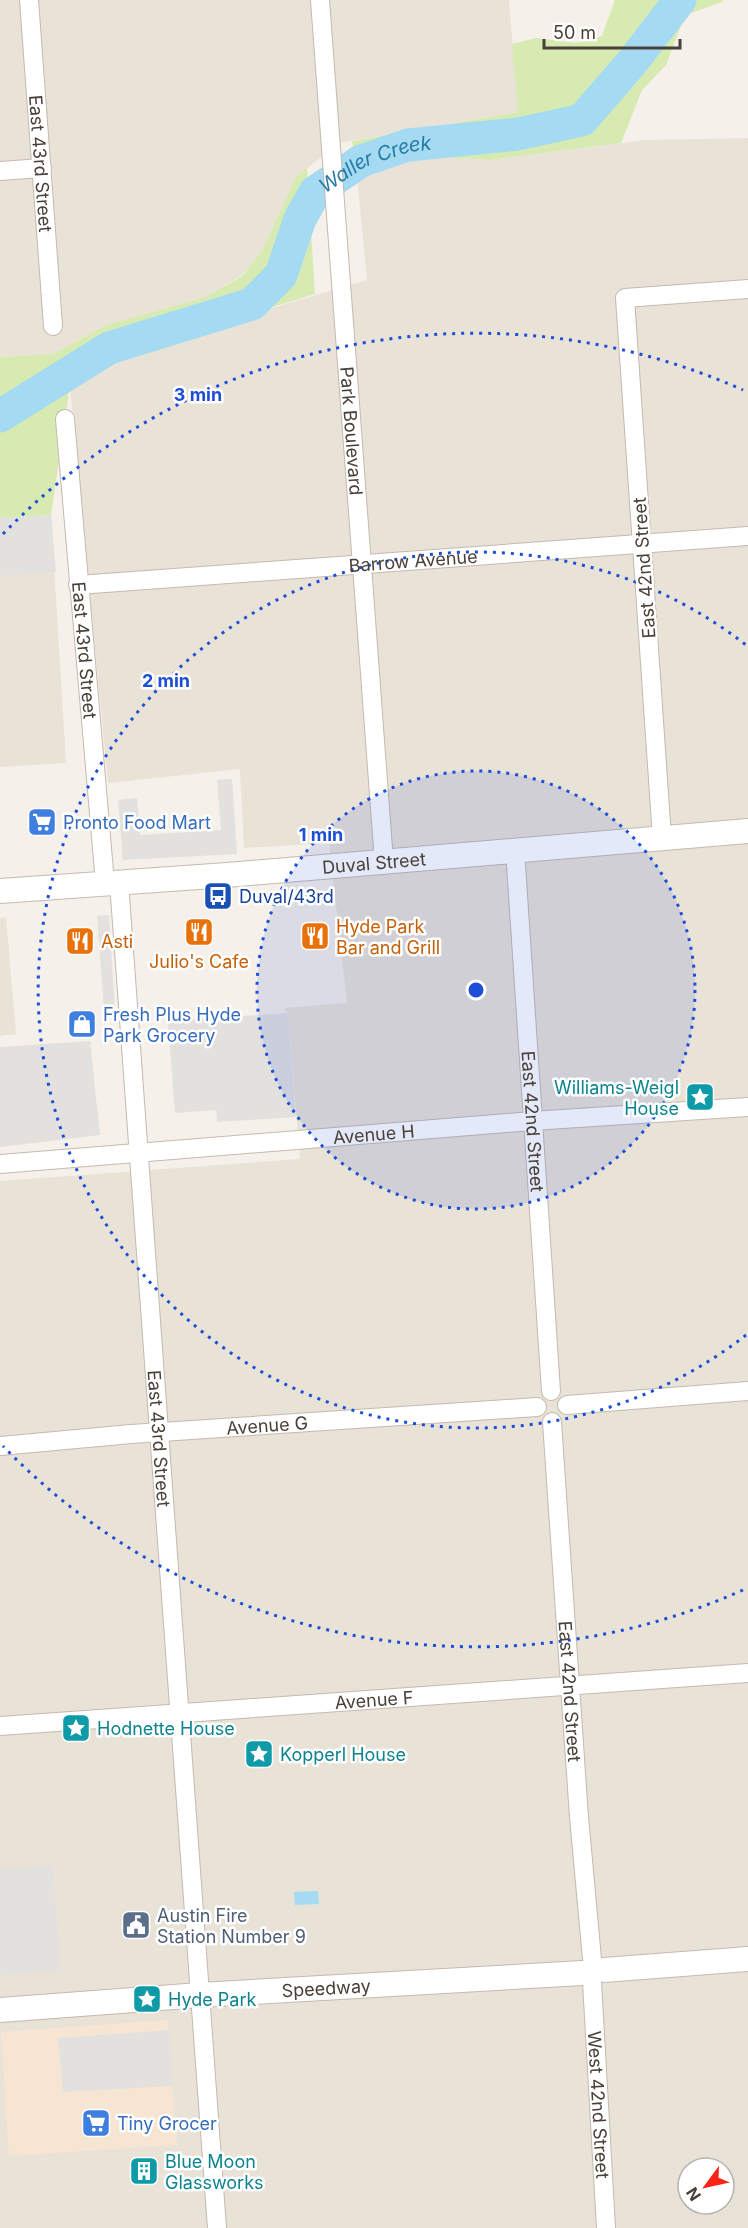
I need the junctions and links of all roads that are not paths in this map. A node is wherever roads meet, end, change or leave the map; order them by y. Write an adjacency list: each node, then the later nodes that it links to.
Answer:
1 (29, 0): 3 (street, East 43rd Street)
2 (320, 0): 10 (street, Park Boulevard)
3 (42, 168): 4 (street); 6 (street, East 43rd Street)
4 (0, 171)
5 (748, 289): 9 (street, East 42nd Street)
6 (53, 326)
7 (65, 419): 11 (street, East 43rd Street)
8 (748, 536): 9 (street, Barrow Avenue)
9 (642, 544): 10 (street, Barrow Avenue); 13 (street, East 42nd Street)
10 (362, 564): 11 (street, Barrow Avenue); 15 (street, Park Boulevard)
11 (78, 585): 16 (street, East 43rd Street)
12 (748, 831): 13 (street, Duval Street)
13 (662, 838): 14 (street, Duval Street)
14 (515, 850): 15 (street, Duval Street); 19 (street, East 42nd Street)
15 (384, 862): 16 (street, Duval Street)
16 (112, 883): 17 (street, Duval Street); 20 (street, East 43rd Street)
17 (0, 891)
18 (748, 1107): 19 (street, Avenue H)
19 (532, 1120): 20 (street, Avenue H); 22 (street, East 42nd Street)
20 (139, 1153): 21 (street, Avenue H); 27 (street, East 43rd Street)
21 (0, 1164)
22 (550, 1391): 24 (street); 25 (street)
23 (748, 1391): 24 (street)
24 (567, 1405): 26 (street)
25 (537, 1407): 26 (street); 27 (street, Avenue G)
26 (552, 1422): 30 (street, East 42nd Street)
27 (159, 1433): 28 (street, Avenue G); 31 (street, East 43rd Street)
28 (0, 1446)
29 (748, 1673): 30 (street, Avenue F)
30 (570, 1686): 31 (street, Avenue F); 34 (street, East 42nd Street)
31 (180, 1713): 32 (street, Avenue F); 35 (street, East 43rd Street)
32 (0, 1726)
33 (748, 1959): 34 (street, Speedway)
34 (592, 1971): 35 (street, Speedway); 38 (street, West 42nd Street)
35 (200, 1995): 36 (street, Speedway); 37 (street, East 43rd Street)
36 (0, 2010)
37 (217, 2228)
38 (606, 2228)

